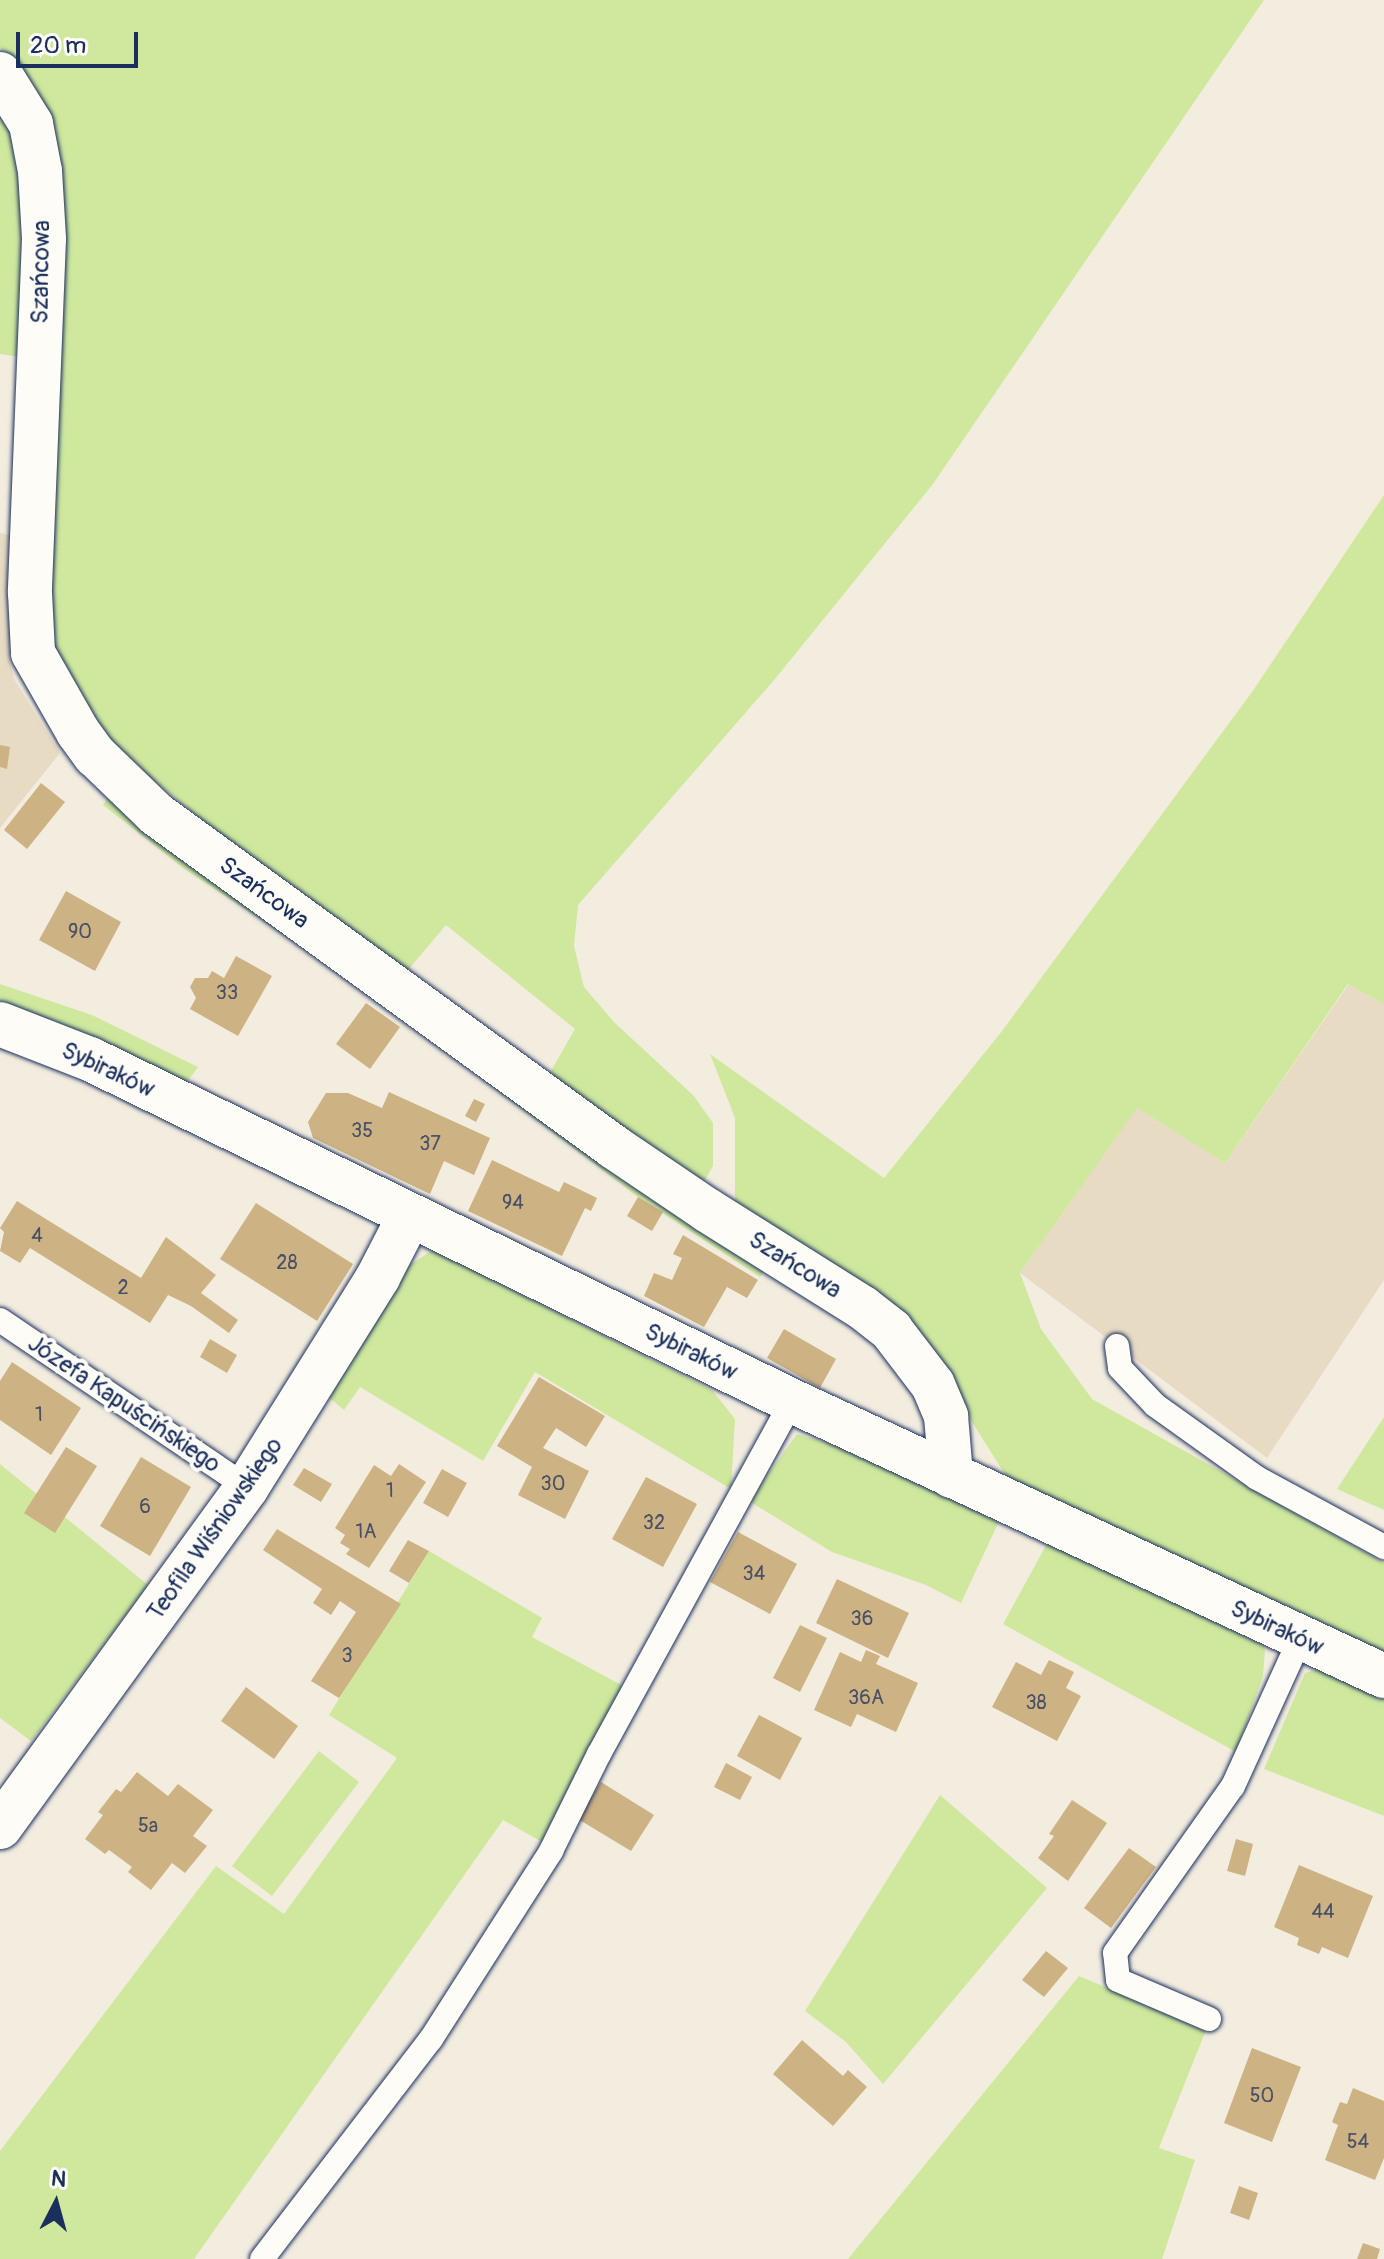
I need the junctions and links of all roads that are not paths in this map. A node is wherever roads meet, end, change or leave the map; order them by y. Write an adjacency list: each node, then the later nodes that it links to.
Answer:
1 (0, 74): 7 (street, Szańcowa)
2 (0, 1024): 3 (street, Sybiraków)
3 (409, 1217): 6 (street, Sybiraków); 8 (street, Teofila Wiśniowskiego)
4 (0, 1320): 8 (lane, Józefa Kapuścińskiego)
5 (1117, 1346): 9 (lane)
6 (792, 1401): 7 (street, Sybiraków); 14 (lane)
7 (951, 1476): 10 (street, Sybiraków)
8 (247, 1487): 12 (street, Teofila Wiśniowskiego)
9 (1384, 1547)
10 (1300, 1639): 11 (street, Sybiraków); 13 (lane)
11 (1384, 1676)
12 (0, 1827)
13 (1209, 2019)
14 (262, 2259)

